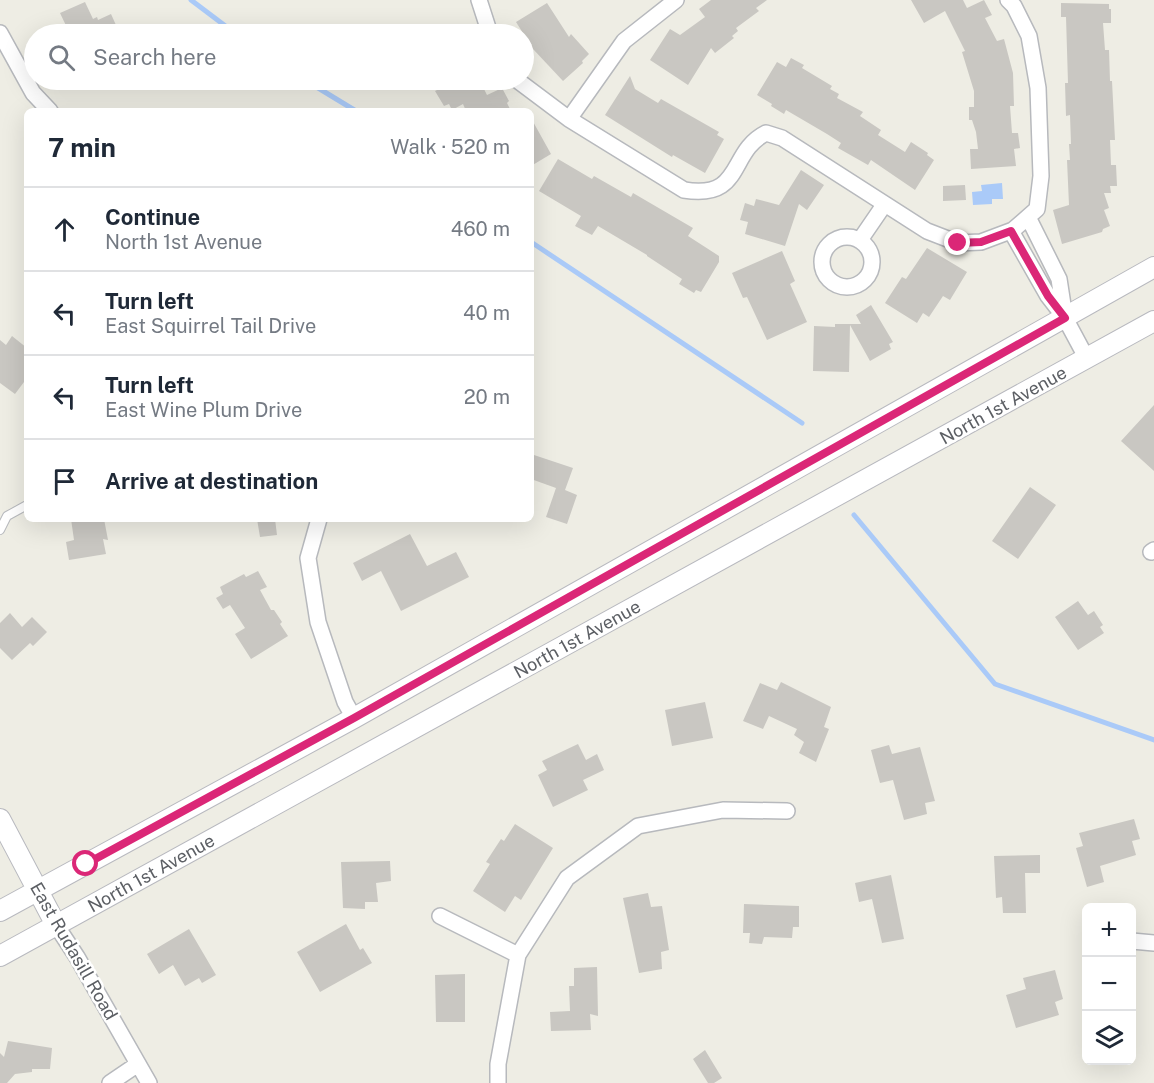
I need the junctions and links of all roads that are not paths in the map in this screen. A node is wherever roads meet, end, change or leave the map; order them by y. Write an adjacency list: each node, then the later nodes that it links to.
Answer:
1 (479, 0): 4 (street)
2 (676, 0): 12 (street)
3 (1008, 0): 14 (street)
4 (487, 24)
5 (0, 33): 6 (street)
6 (24, 77)
7 (31, 90): 9 (street)
8 (531, 90): 12 (street)
9 (33, 93): 10 (street); 11 (street)
10 (33, 108)
11 (48, 108)
12 (568, 119): 13 (street)
13 (884, 205): 15 (street); 16 (street)
14 (1028, 217): 15 (street); 18 (street)
15 (1012, 231): 18 (street)
16 (861, 240)
17 (1154, 267): 18 (main road)
18 (1065, 318): 20 (street); 24 (main road)
19 (1154, 321): 20 (main road, North 1st Avenue)
20 (1087, 359): 30 (main road, North 1st Avenue)
21 (24, 507): 23 (lane)
22 (318, 522): 24 (street)
23 (0, 530)
24 (354, 718): 27 (main road)
25 (787, 811): 33 (street)
26 (0, 819): 27 (main road, East Rudasill Road)
27 (39, 890): 28 (main road); 30 (main road, East Rudasill Road)
28 (0, 911)
29 (440, 916): 33 (street)
30 (56, 925): 34 (main road, North 1st Avenue); 35 (street, East Rudasill Road)
31 (1136, 941): 32 (street)
32 (1154, 943)
33 (519, 955): 38 (street)
34 (0, 956)
35 (138, 1064): 36 (street); 37 (street, East Rudasill Road)
36 (110, 1083)
37 (149, 1083)
38 (498, 1083)

